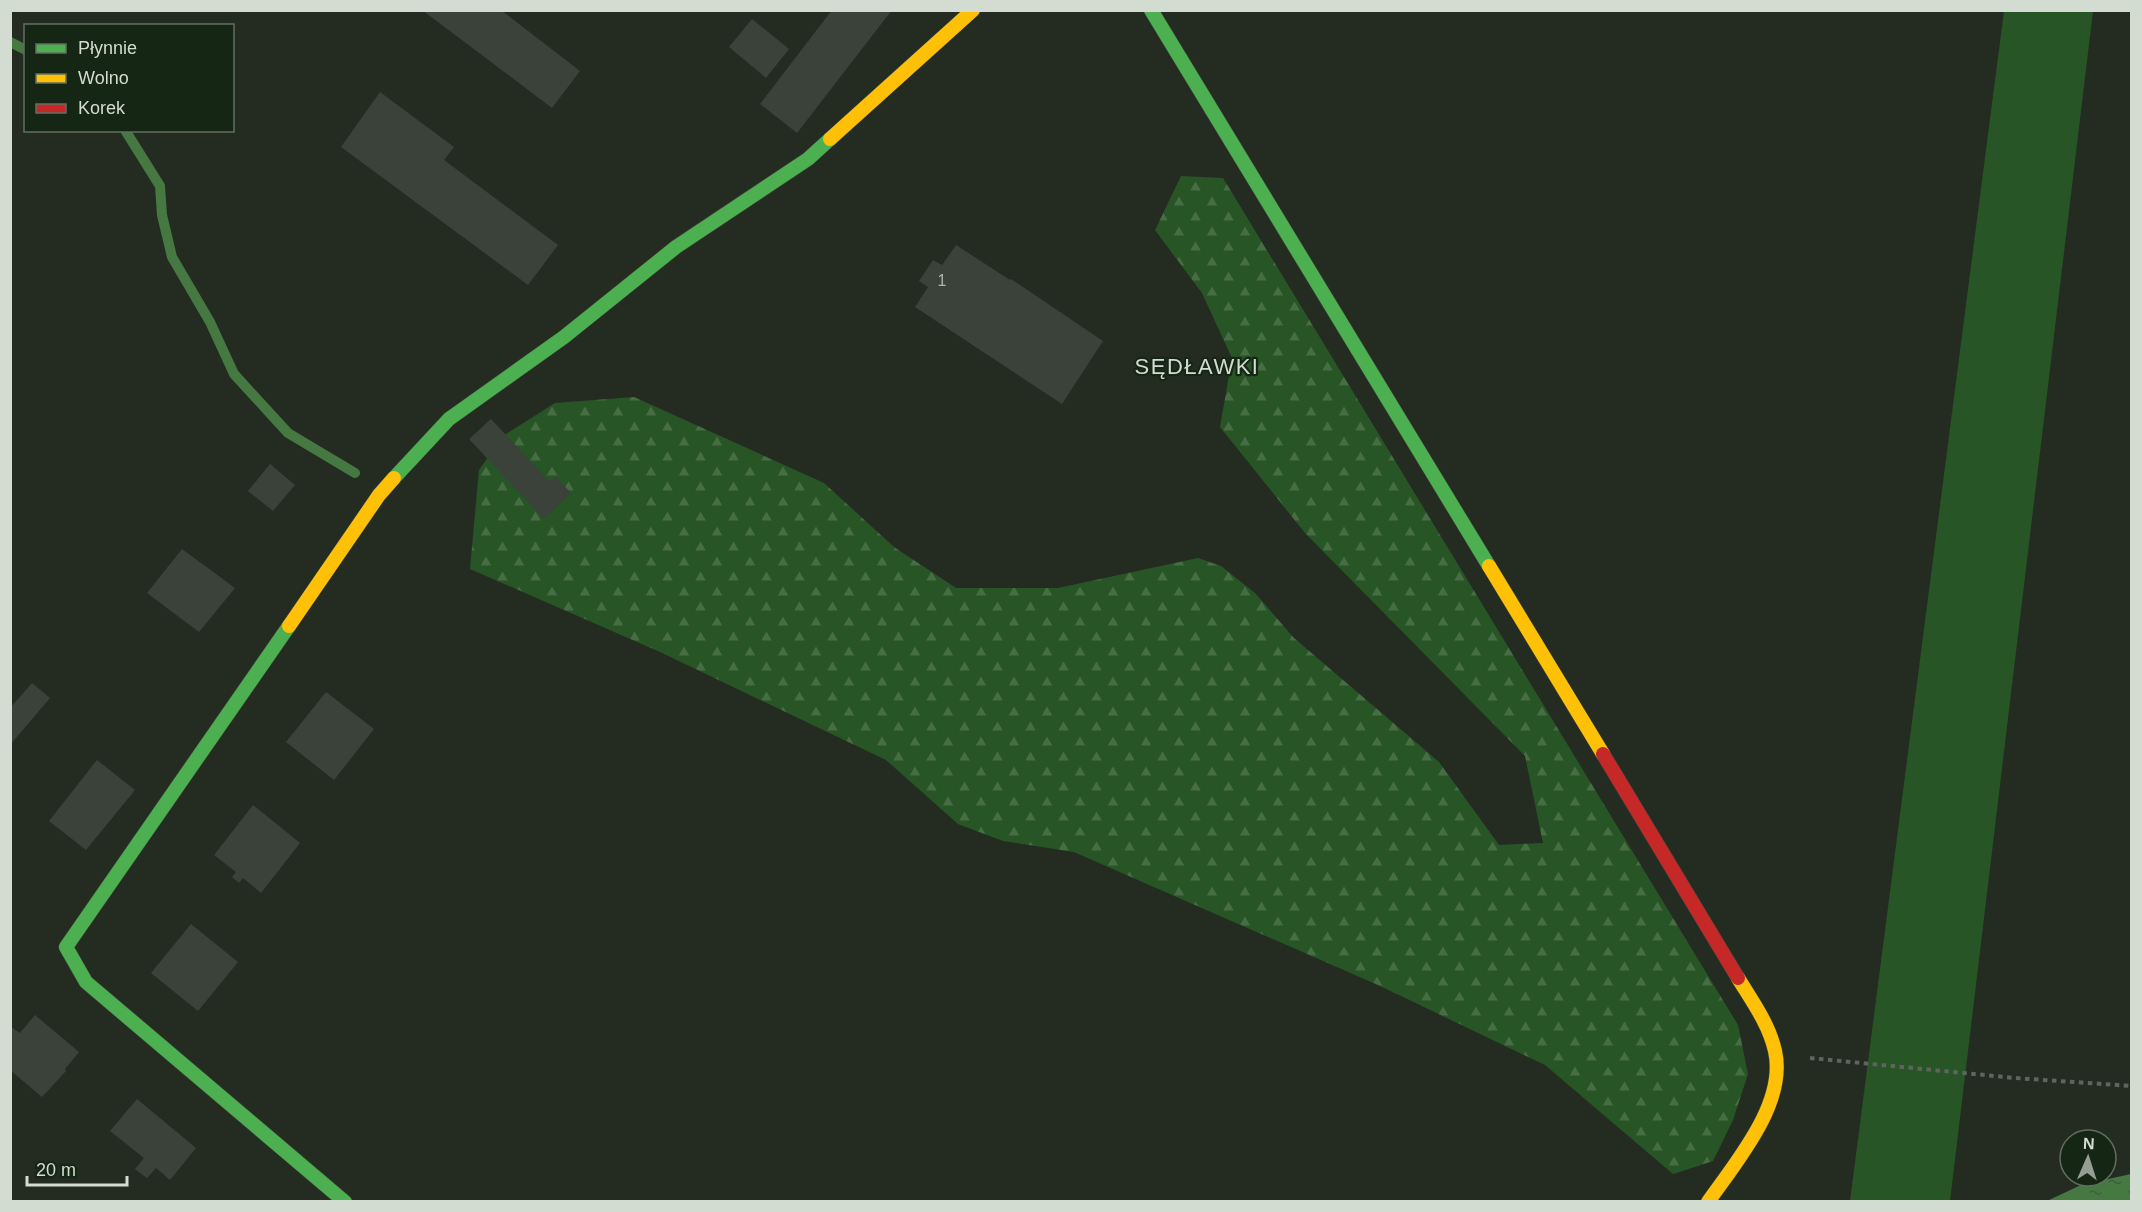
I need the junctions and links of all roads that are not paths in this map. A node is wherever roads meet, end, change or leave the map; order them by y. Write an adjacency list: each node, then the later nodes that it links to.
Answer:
1 (974, 10): 3 (street)
2 (1151, 10): 4 (street)
3 (345, 1202)
4 (1708, 1202)

